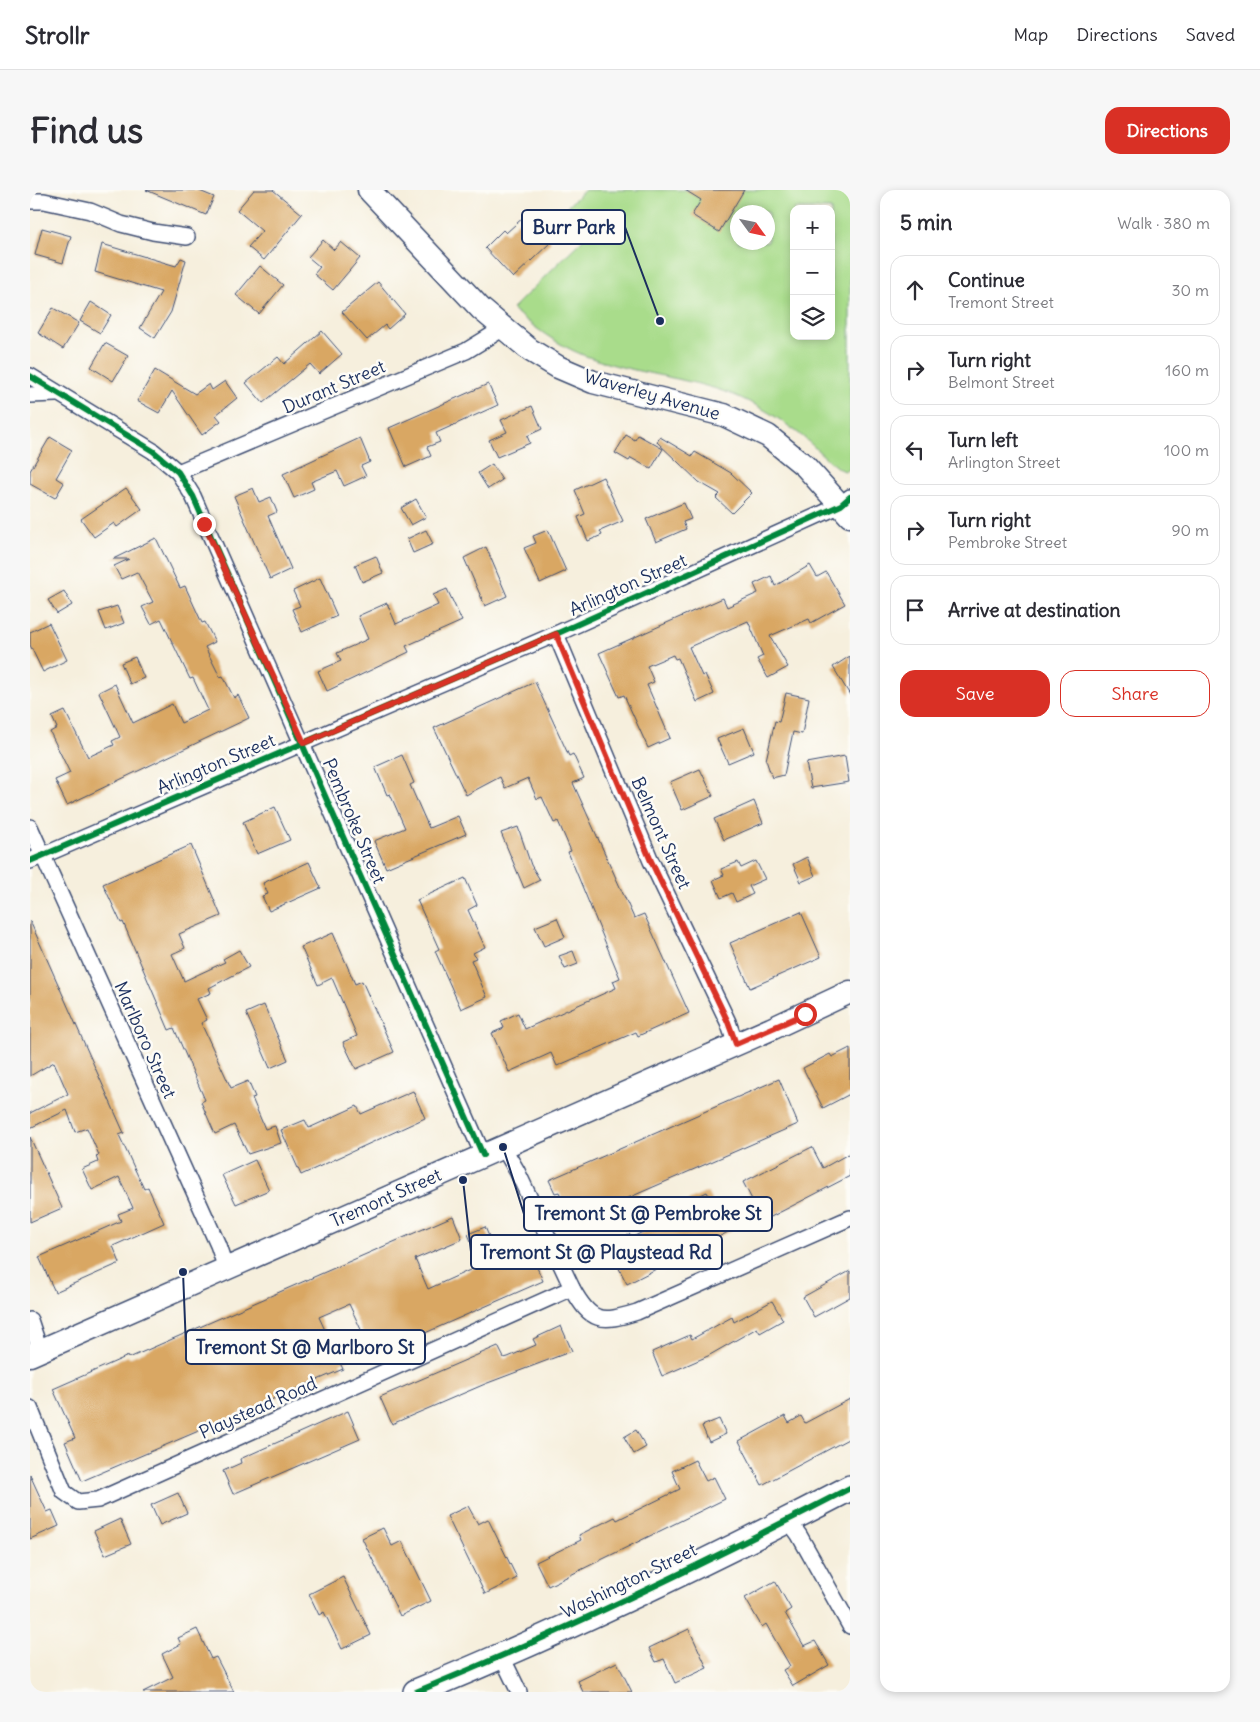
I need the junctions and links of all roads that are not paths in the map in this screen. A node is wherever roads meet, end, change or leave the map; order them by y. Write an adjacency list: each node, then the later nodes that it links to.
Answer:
1 (369, 190): 4 (main road, Waverley Avenue)
2 (30, 201): 3 (street)
3 (187, 237)
4 (502, 329): 8 (street, Durant Street); 9 (main road, Waverley Avenue)
5 (30, 376): 6 (street, Pembroke Street)
6 (56, 394): 7 (street); 8 (street, Pembroke Street)
7 (30, 395)
8 (178, 472): 11 (street, Pembroke Street)
9 (847, 506): 10 (street, Arlington Street)
10 (556, 634): 11 (street, Arlington Street); 15 (street, Belmont Street)
11 (304, 743): 13 (street, Arlington Street); 16 (street, Pembroke Street)
12 (30, 827): 13 (street, Marlboro Street)
13 (35, 858): 18 (street, Marlboro Street)
14 (850, 992): 15 (main road, Tremont Street)
15 (736, 1044): 16 (main road, Tremont Street)
16 (493, 1151): 18 (main road, Tremont Street); 19 (street)
17 (850, 1218): 19 (street)
18 (226, 1269): 21 (main road, Tremont Street)
19 (572, 1288): 22 (street, Playstead Road)
20 (30, 1320): 21 (street)
21 (35, 1352)
22 (30, 1408)
23 (850, 1488): 24 (main road, Washington Street)
24 (788, 1520): 25 (street); 26 (main road, Washington Street)
25 (850, 1626)
26 (502, 1657): 27 (main road, Washington Street); 28 (street)
27 (416, 1692)
28 (519, 1692)

